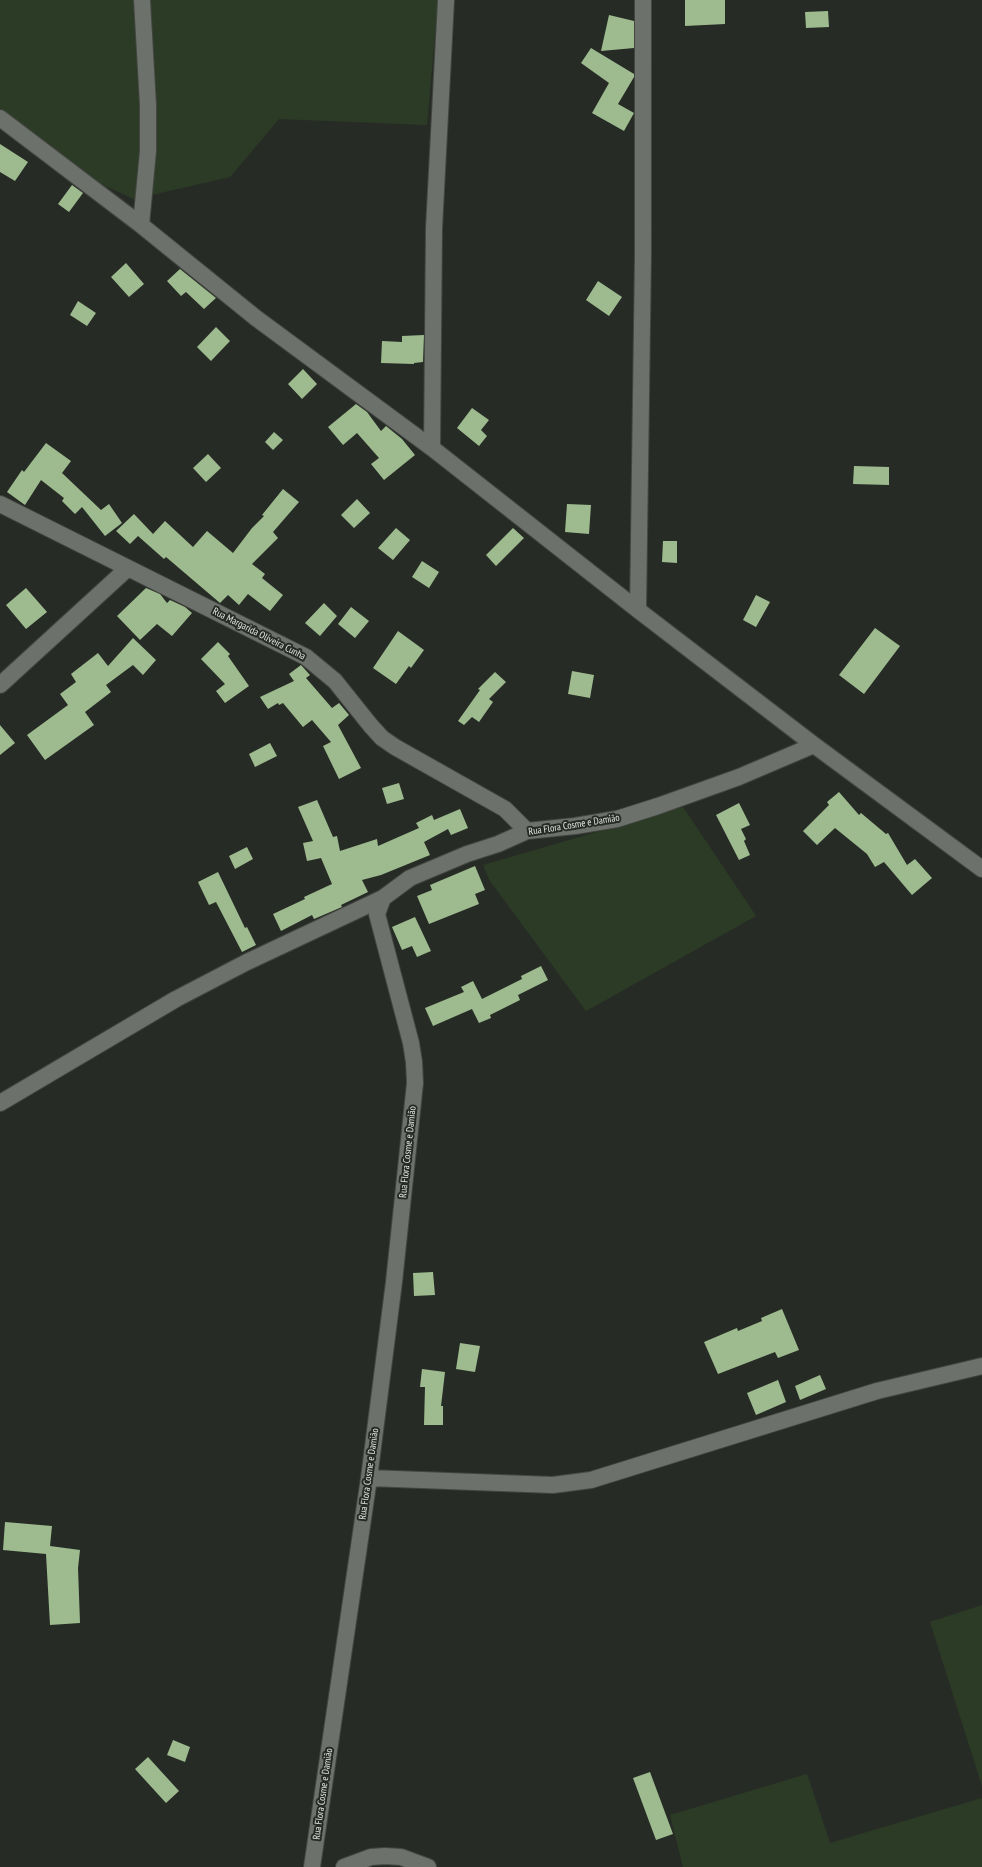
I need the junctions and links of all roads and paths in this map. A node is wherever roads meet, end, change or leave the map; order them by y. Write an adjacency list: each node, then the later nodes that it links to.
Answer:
1 (142, 0): 5 (street)
2 (446, 0): 6 (street)
3 (643, 0): 9 (street)
4 (0, 118): 5 (street)
5 (141, 225): 6 (street)
6 (432, 448): 9 (street)
7 (0, 504): 8 (street, Rua Margarida Oliveira Cunha)
8 (128, 568): 10 (street); 12 (street, Rua Margarida Oliveira Cunha)
9 (638, 610): 11 (street)
10 (0, 684)
11 (814, 745): 12 (street, Rua Flora Cosme e Damião); 13 (street)
12 (527, 831): 14 (street, Rua Flora Cosme e Damião)
13 (982, 869)
14 (383, 898): 15 (street); 17 (street, Rua Flora Cosme e Damião)
15 (0, 1103)
16 (982, 1366): 17 (street)
17 (369, 1478): 18 (street, Rua Flora Cosme e Damião)
18 (312, 1867)
19 (344, 1867): 20 (street)
20 (428, 1867)

